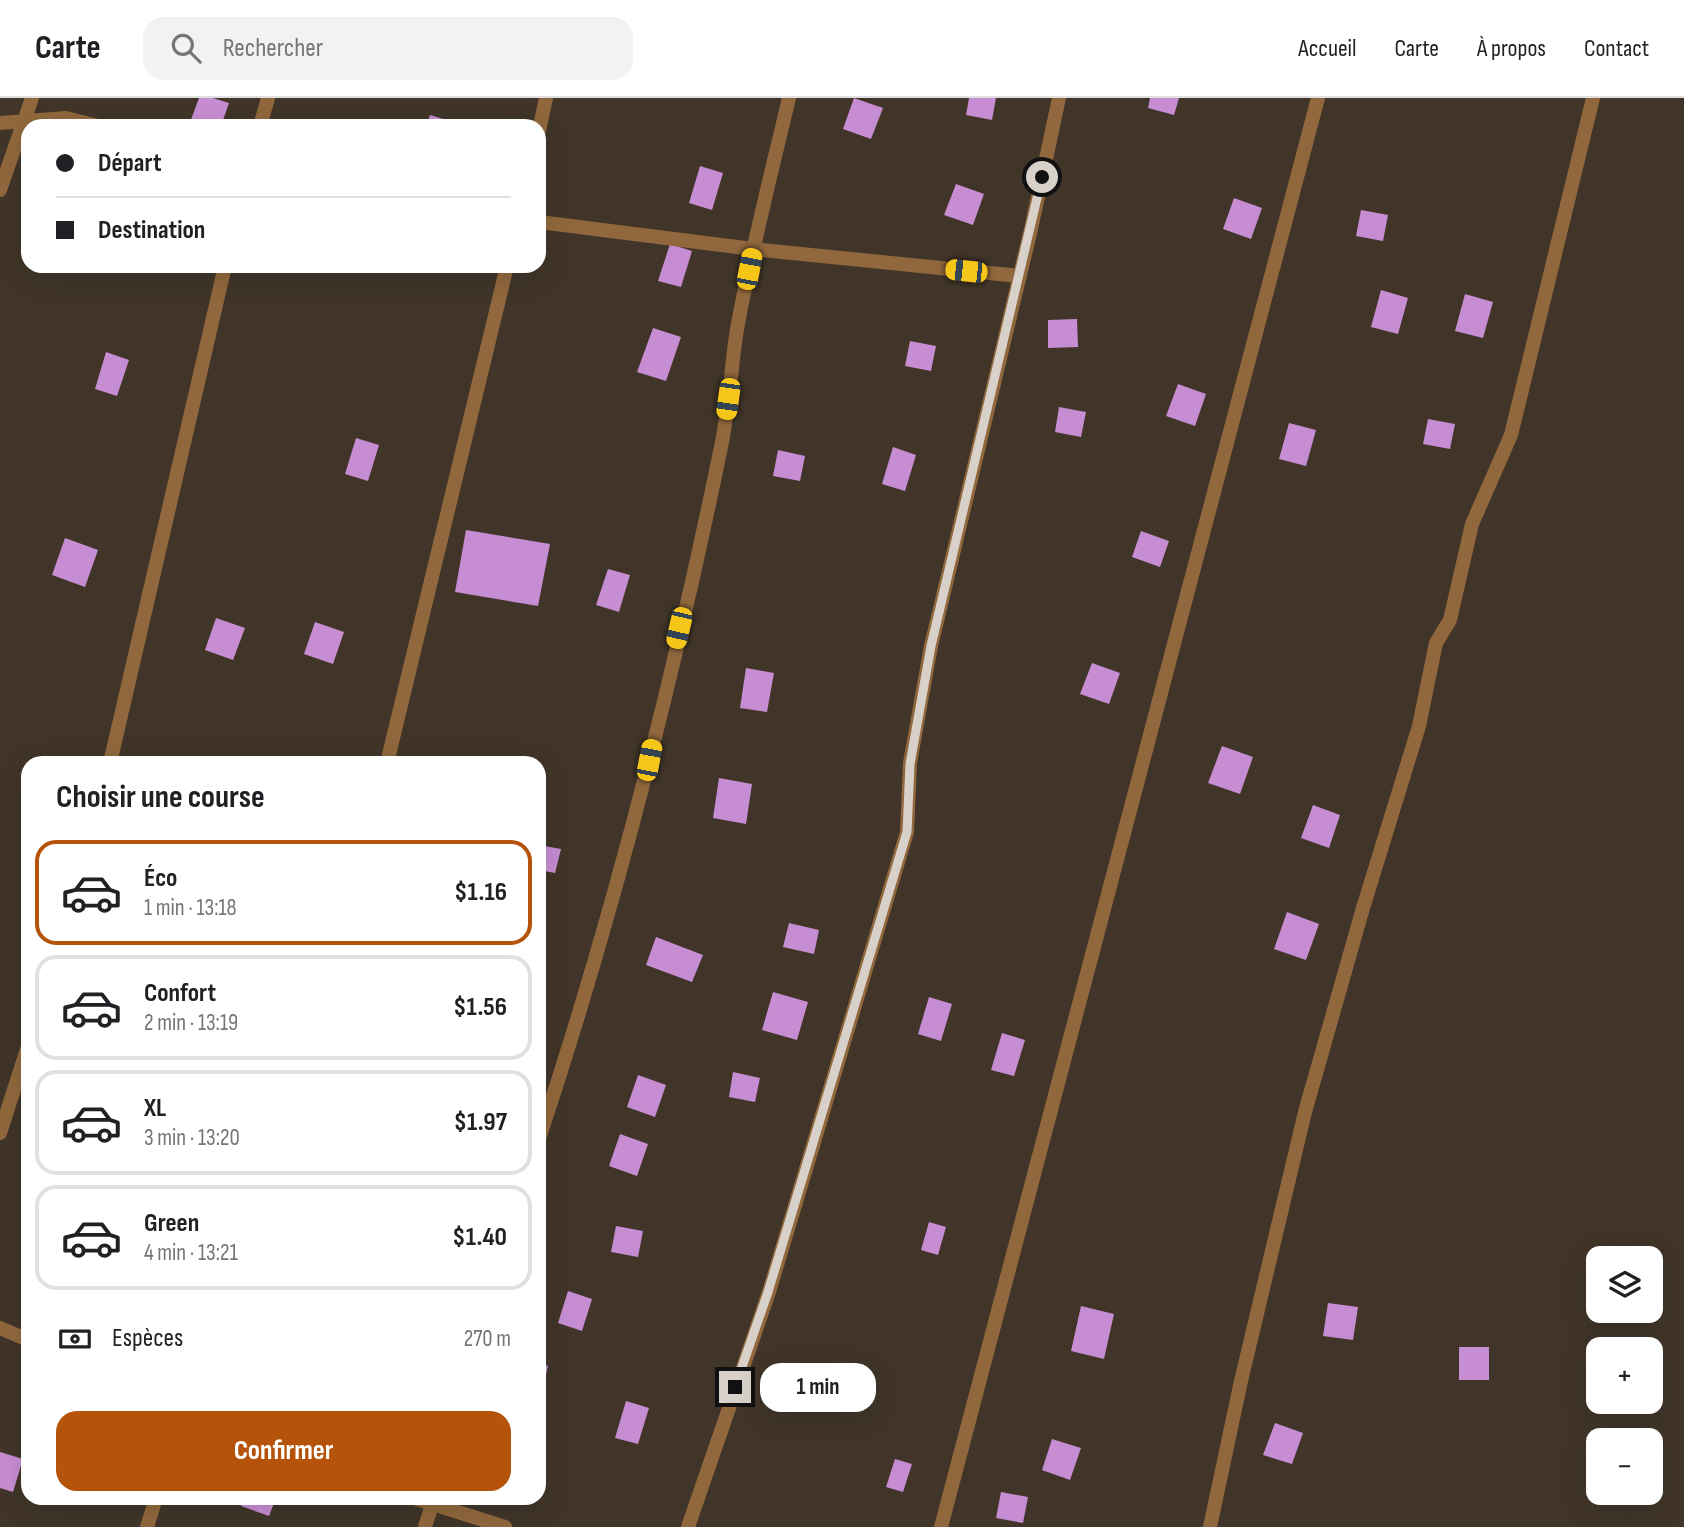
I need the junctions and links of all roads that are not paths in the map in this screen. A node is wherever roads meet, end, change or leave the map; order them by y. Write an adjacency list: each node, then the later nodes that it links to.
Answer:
1 (32, 98): 8 (street)
2 (268, 98): 9 (street)
3 (546, 98): 10 (street)
4 (789, 98): 16 (street)
5 (1059, 98): 19 (street)
6 (1318, 98): 34 (street)
7 (1592, 98): 35 (street)
8 (25, 119)
9 (262, 119)
10 (542, 119)
11 (21, 122): 12 (street)
12 (0, 123)
13 (21, 130): 14 (street)
14 (0, 190)
15 (546, 223): 16 (street)
16 (753, 248): 19 (street); 23 (street)
17 (223, 273): 20 (street)
18 (506, 273): 21 (street)
19 (1019, 276): 33 (street)
20 (112, 756)
21 (389, 756)
22 (21, 1068): 24 (street)
23 (546, 1117)
24 (0, 1133)
25 (0, 1328): 26 (street)
26 (21, 1337)
27 (154, 1505): 30 (street)
28 (432, 1505): 31 (street)
29 (444, 1505): 32 (street)
30 (147, 1527)
31 (425, 1527)
32 (505, 1527)
33 (688, 1527)
34 (941, 1527)
35 (1210, 1527)

